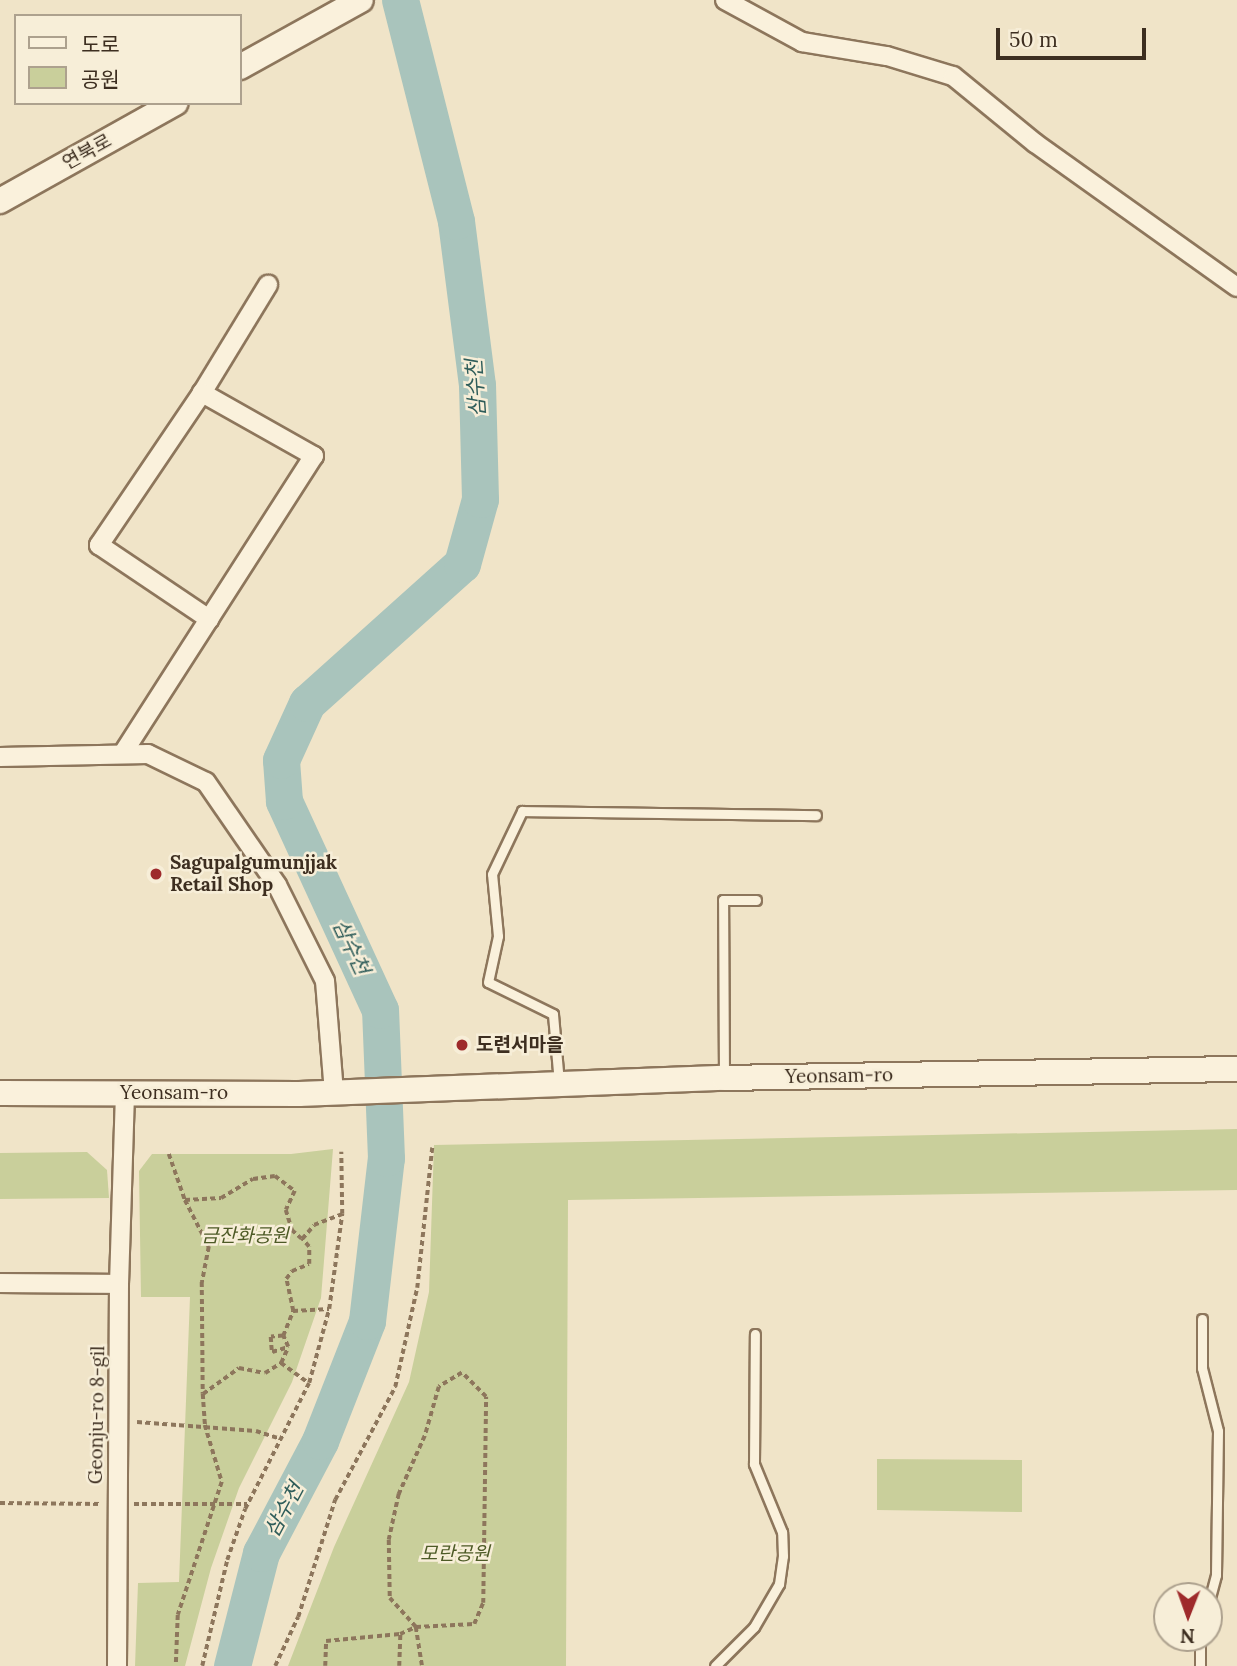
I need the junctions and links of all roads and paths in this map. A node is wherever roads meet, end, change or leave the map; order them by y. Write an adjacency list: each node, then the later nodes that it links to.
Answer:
1 (361, 0): 3 (main road)
2 (724, 0): 7 (street)
3 (242, 65)
4 (171, 105): 5 (main road, 연북로)
5 (0, 201)
6 (268, 285): 8 (street)
7 (1237, 287)
8 (202, 393): 9 (street); 9 (street)
9 (209, 619): 10 (street)
10 (123, 753): 11 (street); 17 (street)
11 (0, 757)
12 (816, 816): 16 (lane)
13 (756, 900): 15 (lane)
14 (1237, 1069): 15 (main road, Yeonsam-ro)
15 (724, 1078): 16 (main road, Yeonsam-ro)
16 (559, 1085): 17 (main road, Yeonsam-ro)
17 (341, 1092): 19 (main road, Yeonsam-ro)
18 (0, 1093): 19 (main road, Yeonsam-ro)
19 (125, 1093): 27 (street, Geonju-ro 8-gil)
20 (432, 1148): 46 (path)
21 (341, 1152): 24 (path)
22 (169, 1154): 23 (path)
23 (185, 1200): 25 (path); 36 (path)
24 (342, 1213): 25 (path); 28 (path)
25 (302, 1238): 29 (path)
26 (0, 1283): 27 (street)
27 (119, 1284): 37 (street, Geonju-ro 8-gil)
28 (330, 1309): 29 (path); 35 (path)
29 (293, 1311): 32 (path)
30 (1202, 1319): 40 (lane)
31 (755, 1334): 50 (lane)
32 (283, 1336): 33 (path); 33 (path)
33 (288, 1347): 34 (path)
34 (281, 1363): 35 (path); 36 (path)
35 (309, 1382): 39 (path)
36 (203, 1394): 38 (path)
37 (119, 1421): 38 (path); 43 (street, Geonju-ro 8-gil)
38 (205, 1425): 39 (path); 44 (path)
39 (280, 1439): 45 (path)
40 (1214, 1582)
41 (416, 1627): 41 (path); 42 (path); 49 (path)
42 (400, 1634): 47 (path); 48 (path)
43 (117, 1666)
44 (176, 1666)
45 (202, 1666)
46 (275, 1666)
47 (325, 1666)
48 (399, 1666)
49 (422, 1666)
50 (715, 1666)

